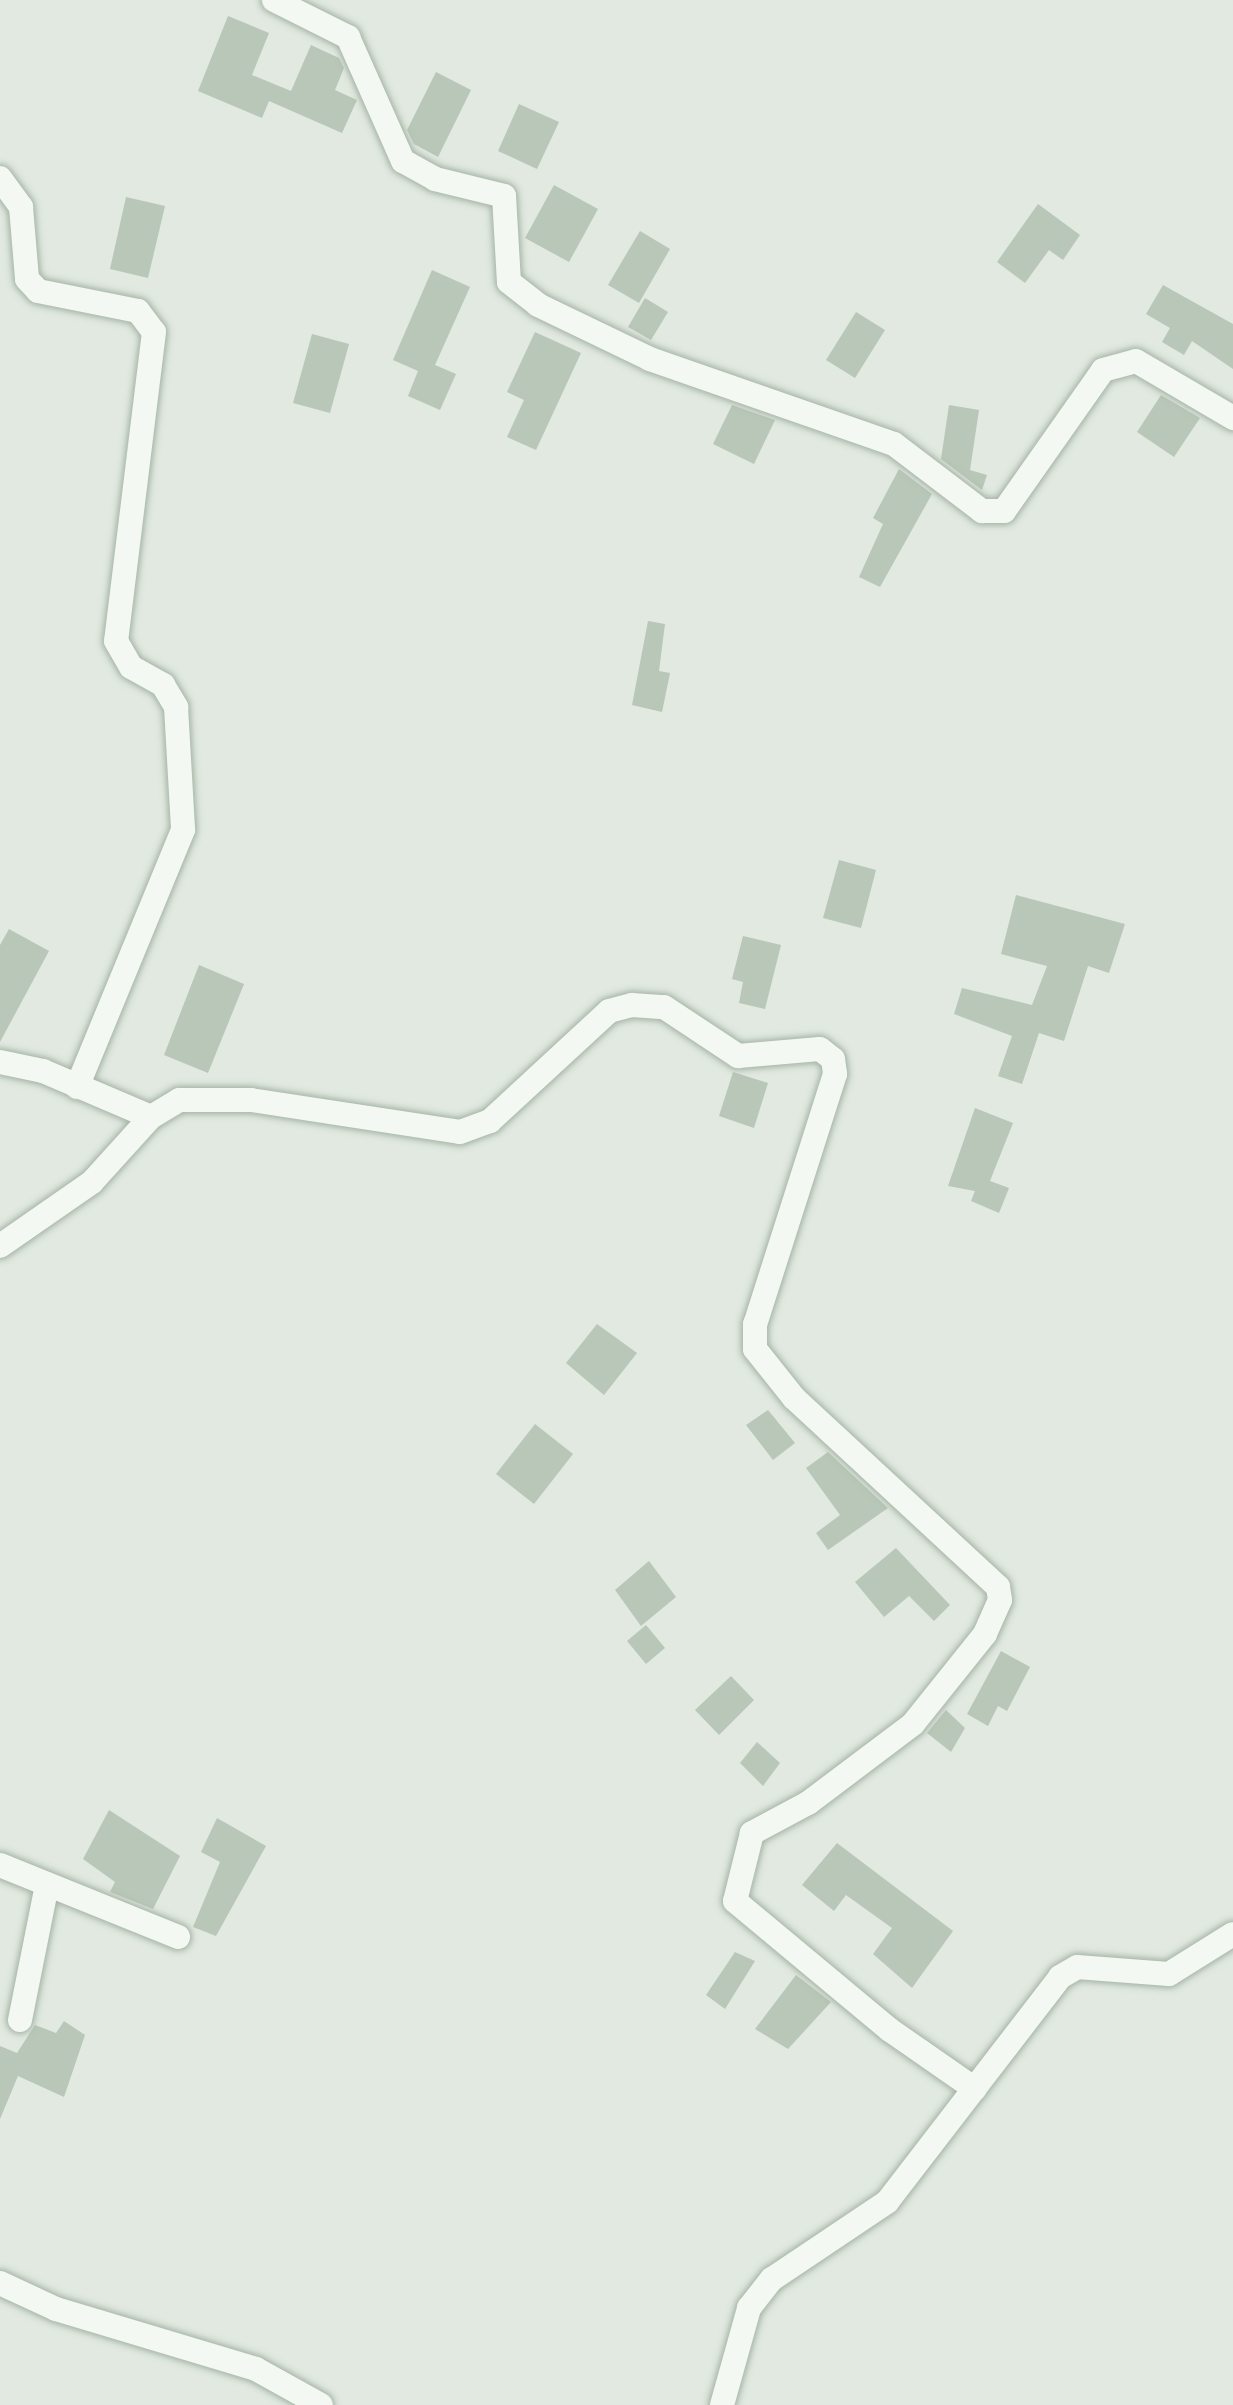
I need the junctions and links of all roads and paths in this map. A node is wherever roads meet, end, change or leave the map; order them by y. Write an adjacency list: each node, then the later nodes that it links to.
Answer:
1 (274, 0): 3 (street)
2 (0, 178): 5 (street)
3 (1233, 418)
4 (0, 1062): 5 (street)
5 (77, 1087): 6 (street)
6 (151, 1118): 7 (street); 13 (street)
7 (0, 1246)
8 (0, 1865): 9 (street)
9 (47, 1885): 11 (street); 12 (street)
10 (1233, 1934): 13 (street)
11 (178, 1937)
12 (20, 2020)
13 (975, 2090): 16 (street)
14 (0, 2283): 15 (street)
15 (321, 2405)
16 (722, 2405)

